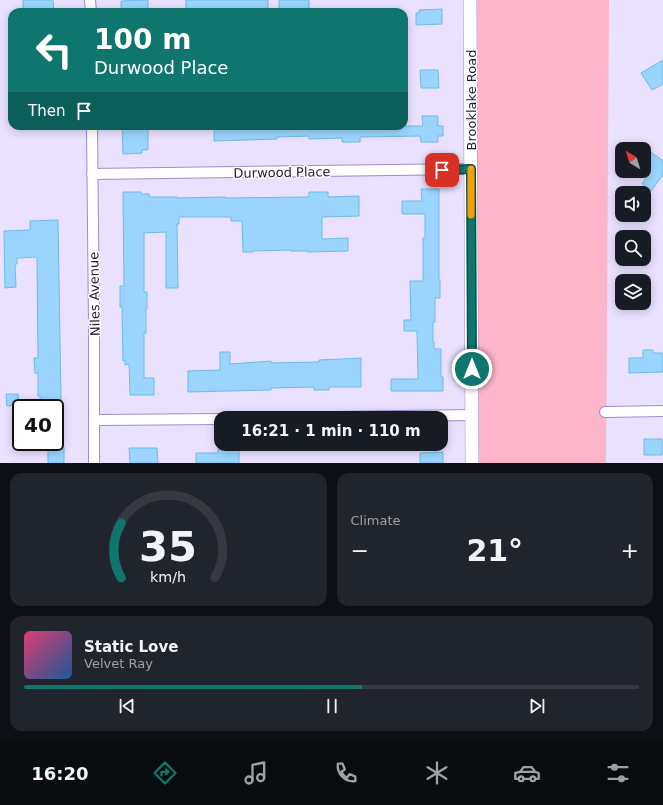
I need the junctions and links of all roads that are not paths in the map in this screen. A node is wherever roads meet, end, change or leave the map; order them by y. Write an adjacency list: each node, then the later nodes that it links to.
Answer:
1 (470, 0): 3 (street, Brooklake Road)
2 (92, 130): 4 (street, Niles Avenue)
3 (471, 169): 4 (street, Durwood Place); 8 (street, Brooklake Road)
4 (92, 174): 10 (street, Niles Avenue)
5 (663, 411): 6 (street)
6 (605, 412)
7 (448, 415): 8 (street)
8 (473, 415): 12 (street, Brooklake Road)
9 (214, 419): 10 (street)
10 (94, 420): 11 (street, Niles Avenue)
11 (94, 463)
12 (472, 463)

